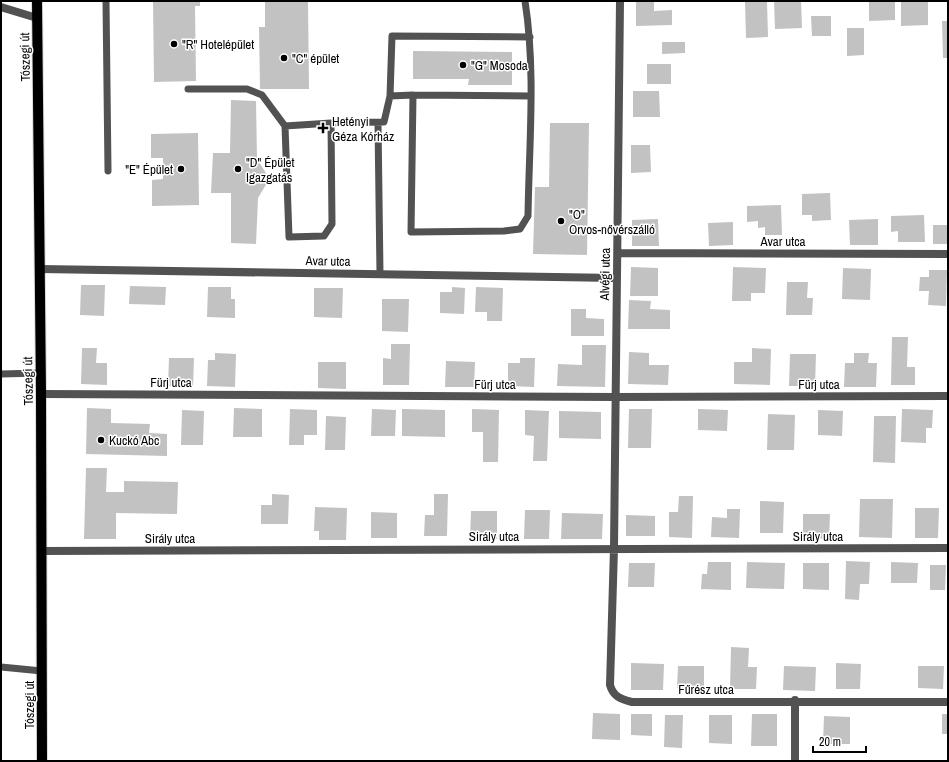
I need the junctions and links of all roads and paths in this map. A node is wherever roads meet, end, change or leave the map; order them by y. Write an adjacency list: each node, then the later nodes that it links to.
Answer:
1 (37, 1): 6 (main road, Tószegi út)
2 (106, 1): 15 (lane)
3 (525, 1): 7 (lane)
4 (620, 1): 16 (street, Alvégi utca)
5 (1, 7): 6 (street)
6 (37, 18): 18 (main road, Tószegi út)
7 (530, 37): 10 (lane); 11 (lane)
8 (188, 89): 14 (lane)
9 (413, 95): 10 (lane); 11 (lane); 11 (lane)
10 (390, 96): 12 (lane)
11 (530, 96)
12 (378, 122): 13 (lane); 19 (lane)
13 (331, 123): 14 (lane); 14 (lane)
14 (285, 126)
15 (108, 171)
16 (618, 253): 17 (street, Avar utca); 20 (street, Alvégi utca)
17 (948, 254)
18 (40, 269): 19 (street, Avar utca); 21 (main road, Tószegi út)
19 (380, 274): 20 (street, Avar utca)
20 (616, 278): 25 (street, Alvégi utca)
21 (41, 373): 22 (lane); 23 (main road, Tószegi út)
22 (1, 374)
23 (41, 394): 25 (street, Fürj utca); 28 (main road, Tószegi út)
24 (948, 396): 25 (street, Fürj utca)
25 (616, 397): 26 (street, Alvégi utca)
26 (614, 548): 27 (street, Sirály utca); 28 (street, Sirály utca); 31 (street, Fűrész utca)
27 (948, 548)
28 (41, 551): 30 (main road, Tószegi út)
29 (1, 667): 30 (lane)
30 (42, 671): 33 (main road, Tószegi út)
31 (795, 700): 32 (street, Fűrész utca); 34 (street)
32 (948, 702)
33 (42, 761)
34 (795, 761)

